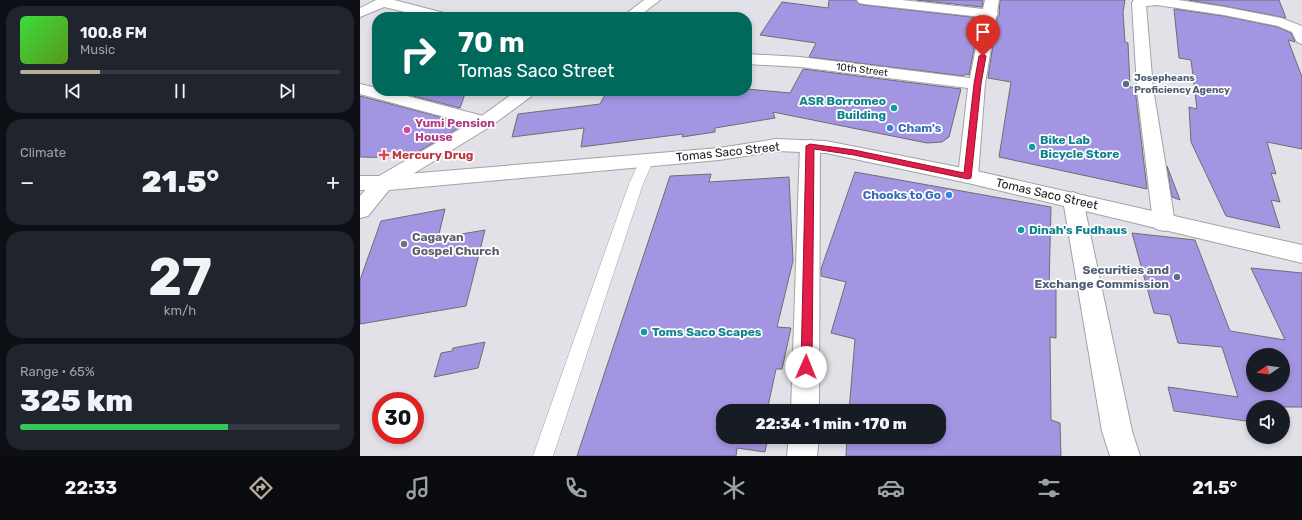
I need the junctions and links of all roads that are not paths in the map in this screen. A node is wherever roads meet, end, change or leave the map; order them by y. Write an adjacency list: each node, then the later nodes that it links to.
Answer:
1 (653, 0): 6 (street)
2 (864, 0): 4 (street)
3 (383, 1): 5 (street); 7 (street)
4 (991, 7): 10 (street)
5 (424, 12)
6 (636, 12)
7 (360, 13)
8 (1302, 39): 23 (street)
9 (752, 59): 10 (street, 10th Street)
10 (977, 84): 18 (street)
11 (360, 89): 12 (street)
12 (372, 92)
13 (387, 96): 15 (street)
14 (519, 96): 15 (street)
15 (485, 122): 20 (street)
16 (810, 146): 17 (street, Tomas Saco Street); 18 (street, Tomas Saco Street); 25 (street)
17 (646, 161): 20 (street, Tomas Saco Street); 28 (lane)
18 (968, 176): 21 (street, Tomas Saco Street)
19 (360, 183): 20 (street, Tomas Saco Street)
20 (383, 183): 22 (street)
21 (1072, 200): 23 (street, Tomas Saco Street); 27 (street)
22 (360, 210)
23 (1164, 223): 24 (street, Tomas Saco Street)
24 (1302, 254)
25 (805, 404)
26 (803, 444): 29 (street)
27 (1121, 444)
28 (543, 456)
29 (802, 456)

